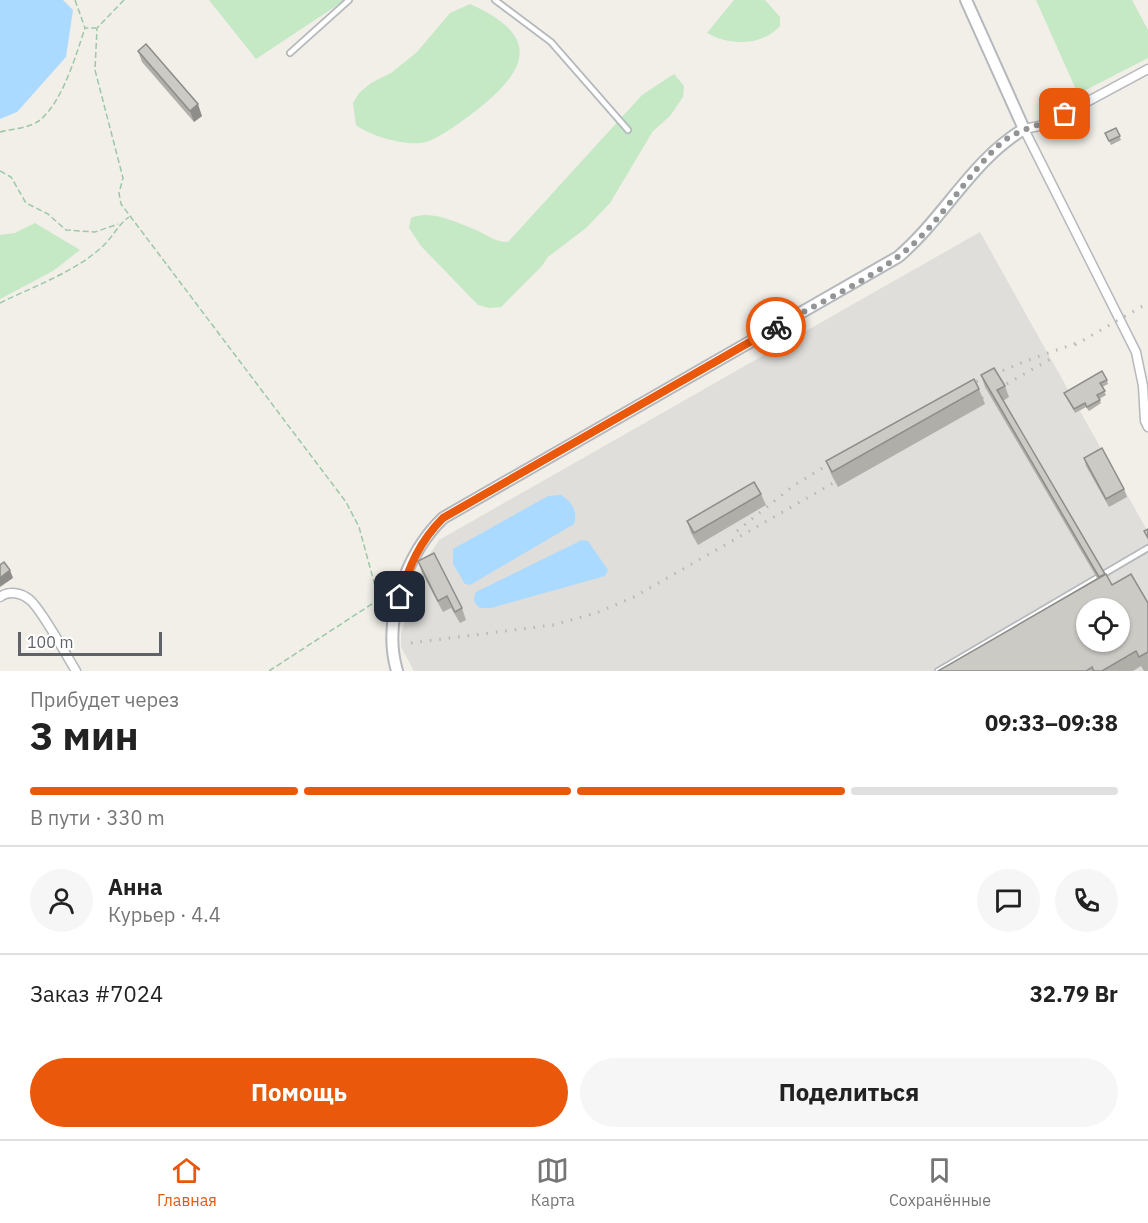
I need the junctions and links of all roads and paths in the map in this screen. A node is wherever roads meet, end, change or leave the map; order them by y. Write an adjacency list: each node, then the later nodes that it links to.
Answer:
1 (75, 0): 6 (path)
2 (124, 0): 7 (path)
3 (349, 0): 8 (lane)
4 (495, 0): 10 (lane)
5 (966, 0): 11 (street)
6 (85, 28): 7 (path); 12 (path)
7 (97, 28): 14 (path)
8 (290, 53)
9 (1148, 69): 11 (street)
10 (628, 129)
11 (1024, 129): 17 (street); 24 (street)
12 (0, 132)
13 (0, 171): 15 (path)
14 (130, 216): 15 (path); 20 (path)
15 (119, 224): 16 (path)
16 (0, 303)
17 (1148, 427)
18 (1148, 548): 25 (lane)
19 (0, 597): 22 (street)
20 (378, 600): 21 (path); 23 (path)
21 (384, 621)
22 (76, 671)
23 (269, 671)
24 (396, 671)
25 (938, 671)

